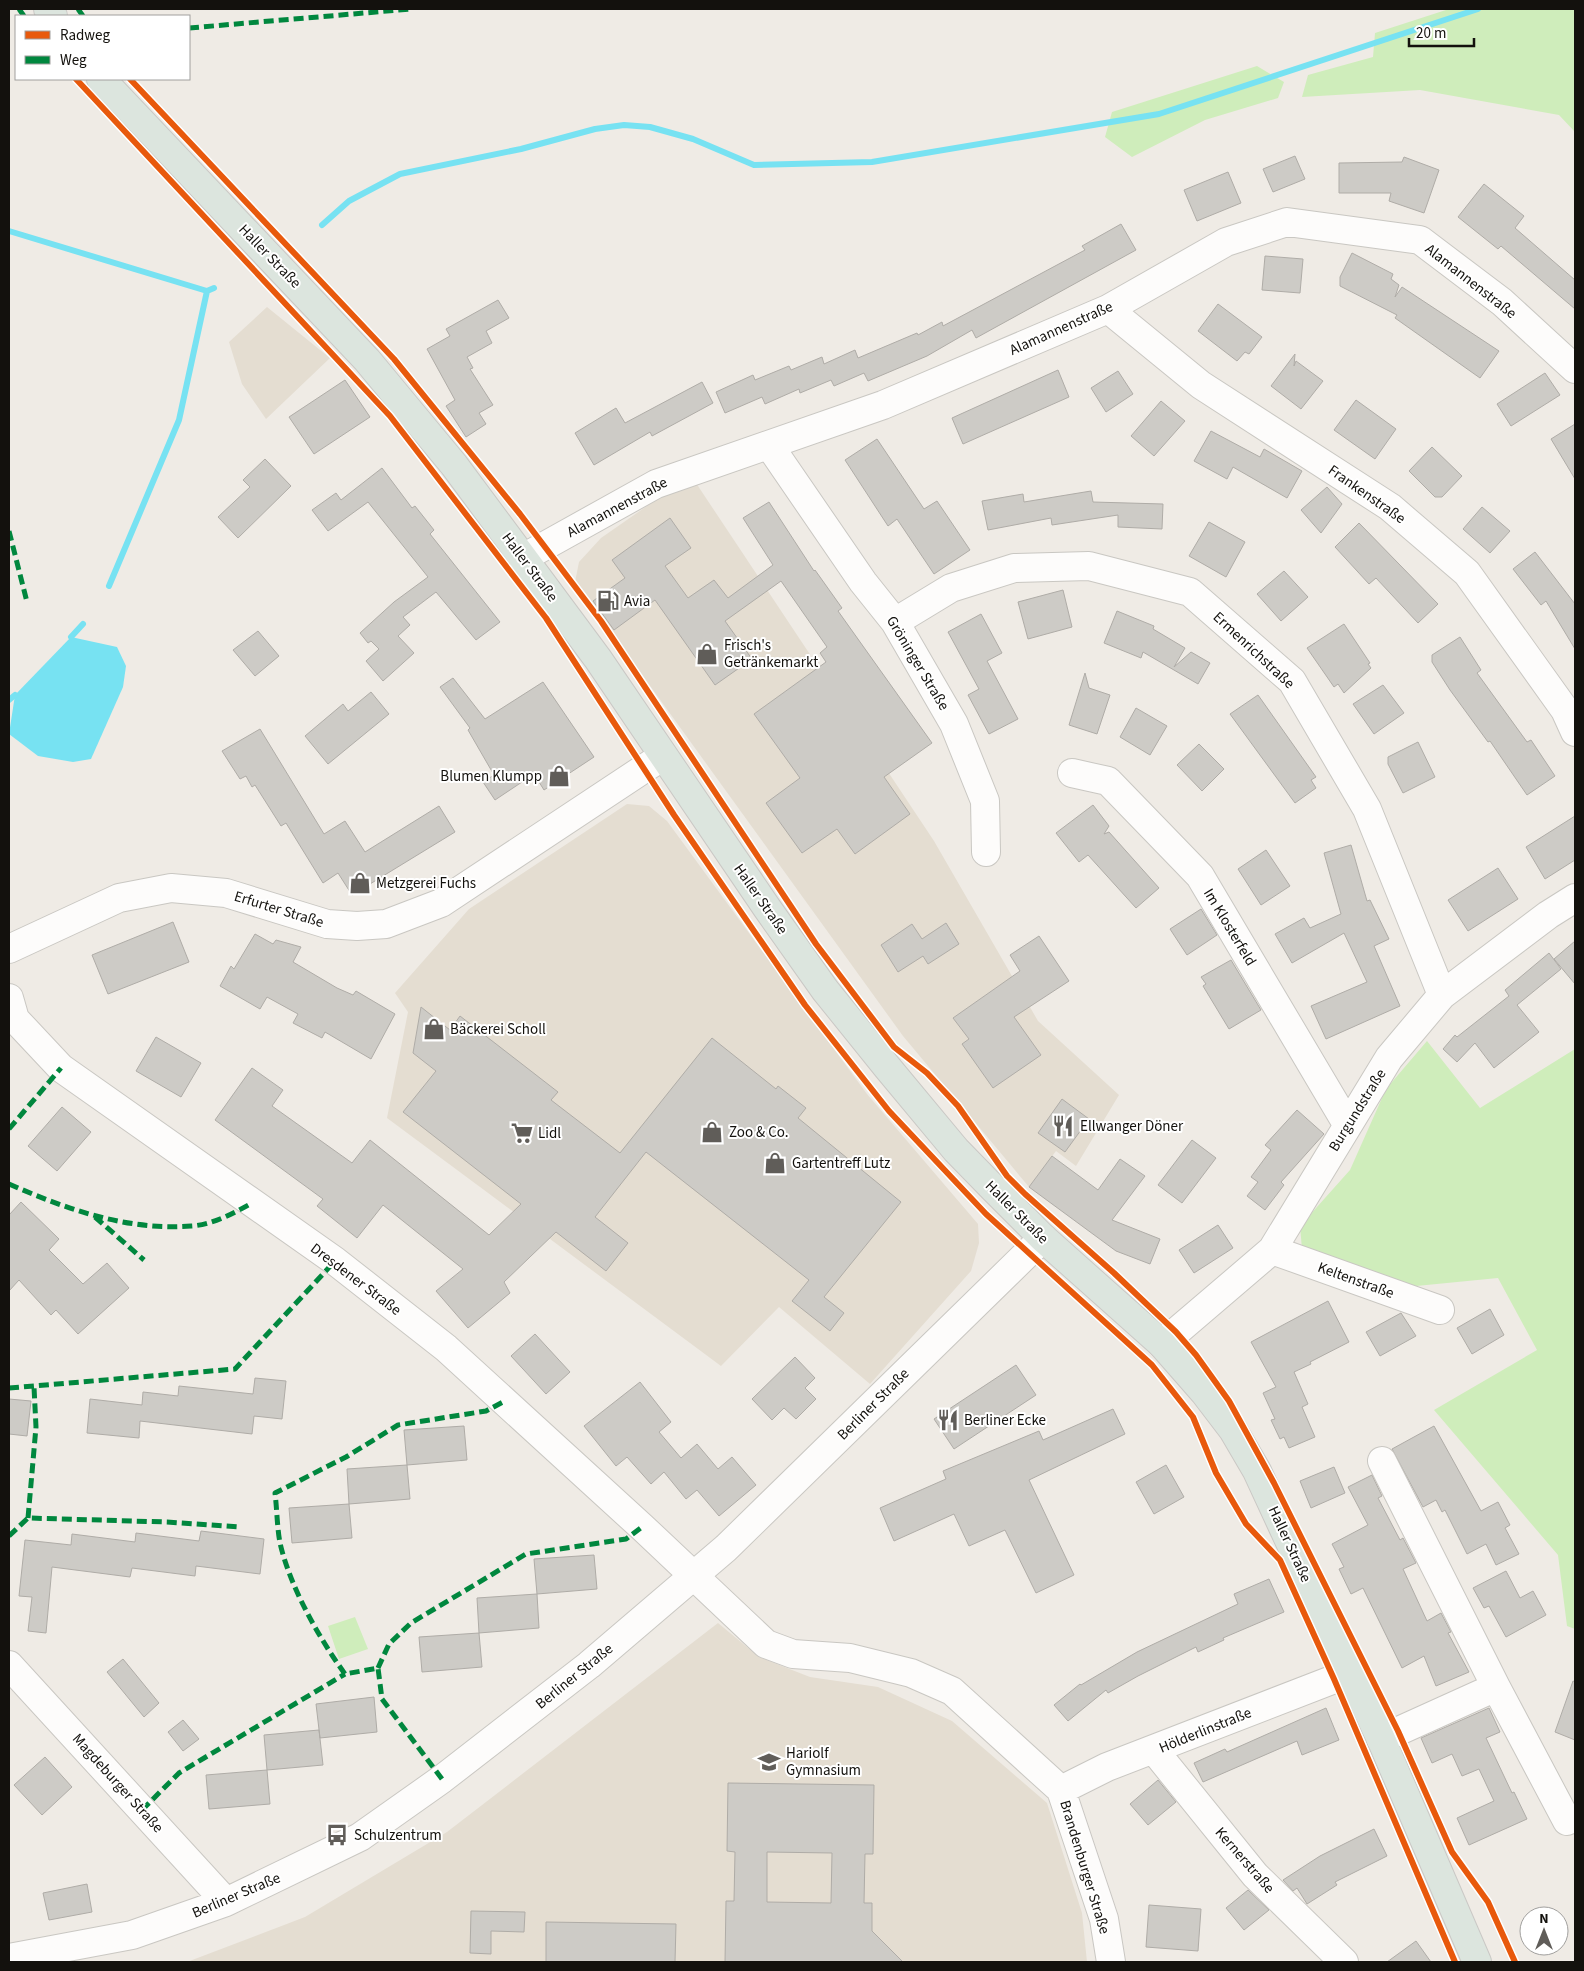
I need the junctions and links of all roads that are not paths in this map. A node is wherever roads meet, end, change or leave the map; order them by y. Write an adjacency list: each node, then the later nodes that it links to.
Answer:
1 (102, 80): 5 (main road, Haller Straße)
2 (1108, 308): 3 (street, Alamannenstraße); 4 (street, Alamannenstraße); 7 (street, Frankenstraße)
3 (1575, 369)
4 (769, 445): 5 (street, Alamannenstraße); 6 (street, Gröninger Straße)
5 (523, 558): 8 (main road, Haller Straße)
6 (895, 622): 10 (street, Gröninger Straße); 13 (street, Ermenrichstraße)
7 (1575, 732)
8 (662, 756): 12 (street, Erfurter Straße); 16 (main road, Haller Straße)
9 (1072, 773): 15 (street, Im Klosterfeld)
10 (986, 852)
11 (1575, 898): 13 (street, Burgundstraße)
12 (9, 949)
13 (1442, 995): 15 (street, Burgundstraße)
14 (9, 998): 21 (street, Dresdener Straße)
15 (1347, 1124): 17 (street, Burgundstraße)
16 (1043, 1238): 19 (main road, Haller Straße); 21 (street, Berliner Straße)
17 (1272, 1250): 18 (street, Keltenstraße); 19 (street, Burgundstraße)
18 (1440, 1310)
19 (1162, 1344): 23 (main road, Haller Straße)
20 (1382, 1461): 24 (street)
21 (694, 1576): 27 (street, Brandenburger Straße); 29 (street, Berliner Straße)
22 (9, 1665): 29 (street, Magdeburger Straße)
23 (1350, 1673): 25 (main road, Haller Straße); 26 (street, Hölderlinstraße)
24 (1496, 1687): 25 (street); 28 (street)
25 (1382, 1739): 33 (main road, Haller Straße)
26 (1154, 1750): 27 (street, Hölderlinstraße); 32 (street, Kernerstraße)
27 (1061, 1790): 31 (street, Brandenburger Straße)
28 (1567, 1821)
29 (226, 1902): 30 (street, Berliner Straße)
30 (9, 1958)
31 (1111, 1962)
32 (1344, 1962)
33 (1477, 1962)

